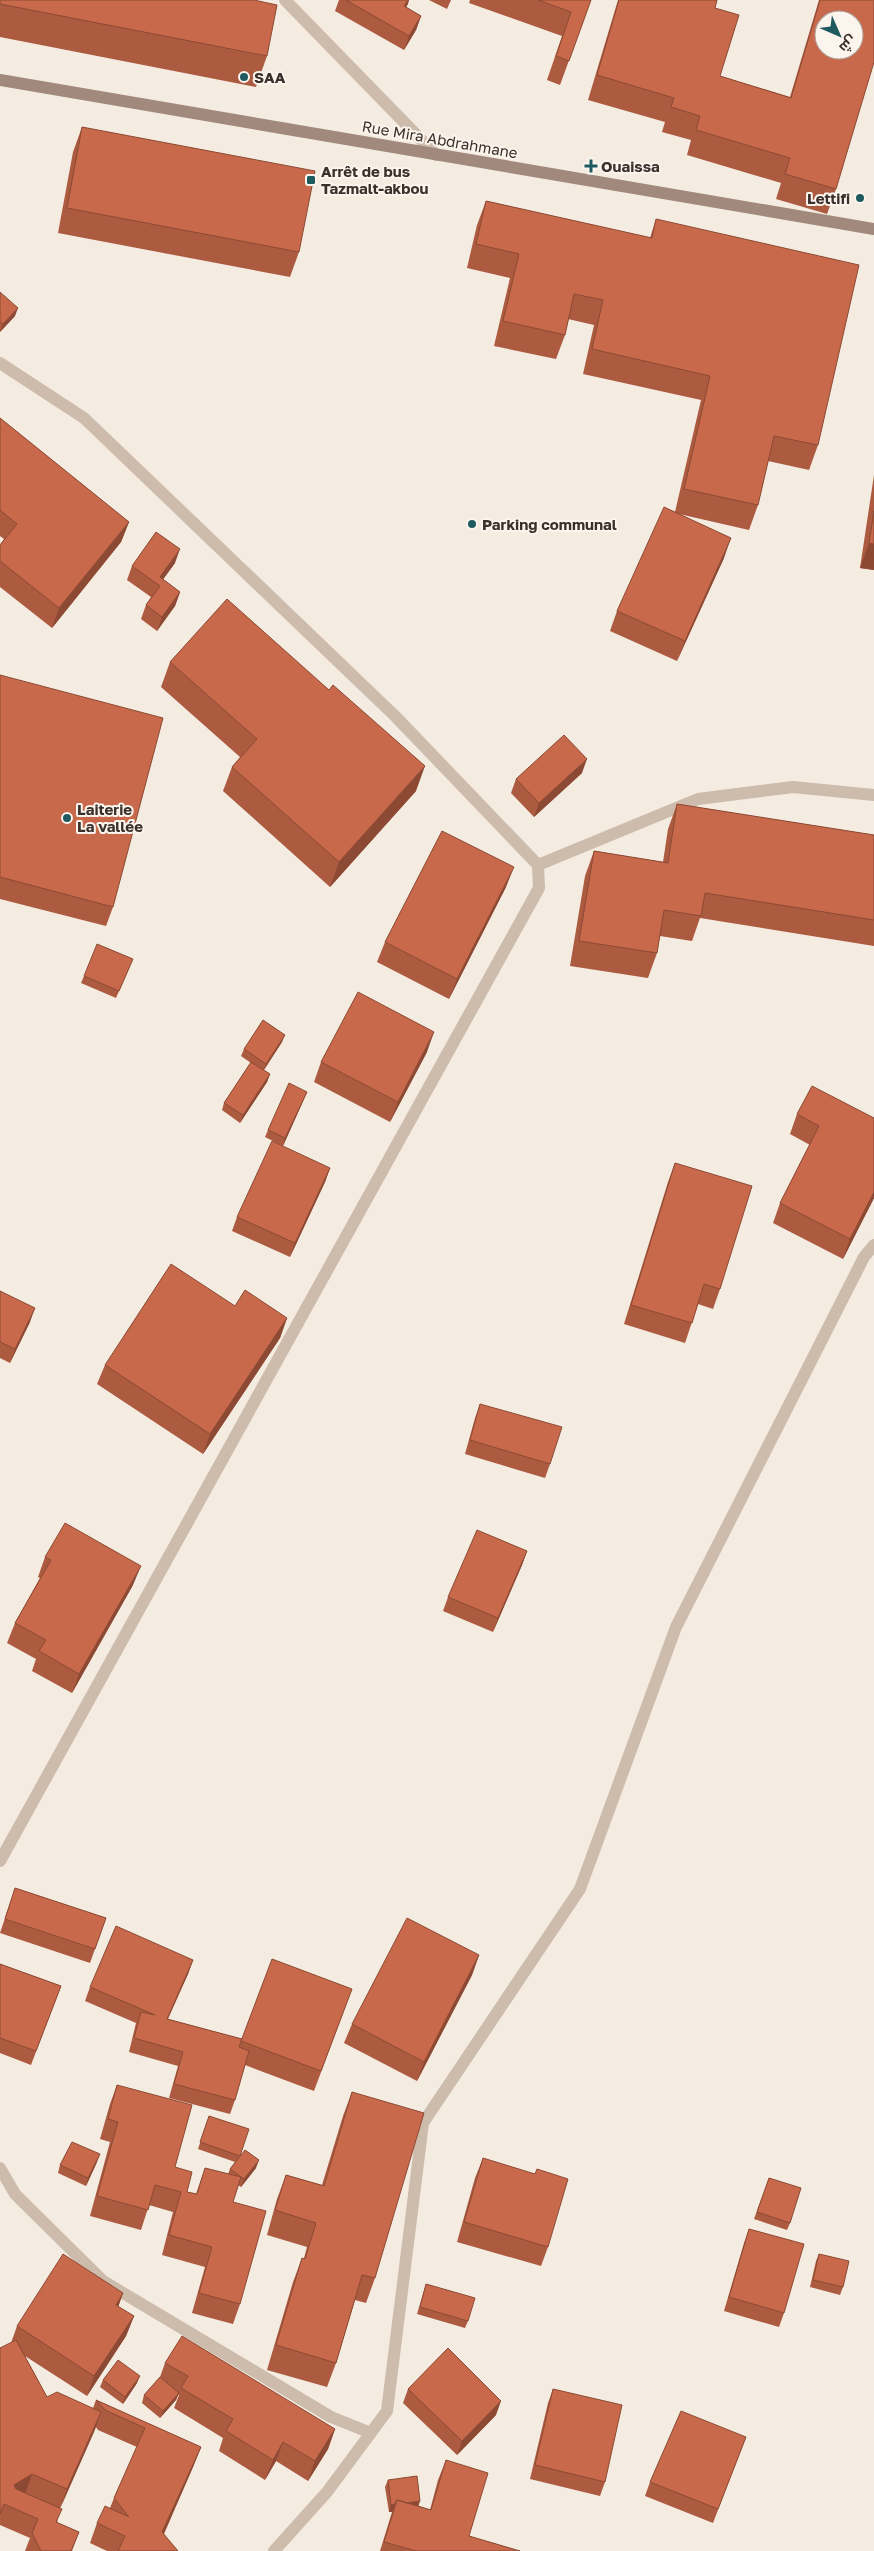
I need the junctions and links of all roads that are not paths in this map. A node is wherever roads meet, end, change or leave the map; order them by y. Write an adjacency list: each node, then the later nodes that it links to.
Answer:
1 (285, 0): 3 (street)
2 (0, 80): 3 (main road, Rue Mira Abdrahmane)
3 (436, 155): 4 (main road, Rue Mira Abdrahmane)
4 (874, 229)
5 (0, 363): 7 (street)
6 (874, 795): 7 (street)
7 (538, 865): 9 (street)
8 (874, 1245): 11 (street)
9 (0, 1861)
10 (0, 2168): 11 (street)
11 (371, 2432): 12 (street)
12 (274, 2551)

